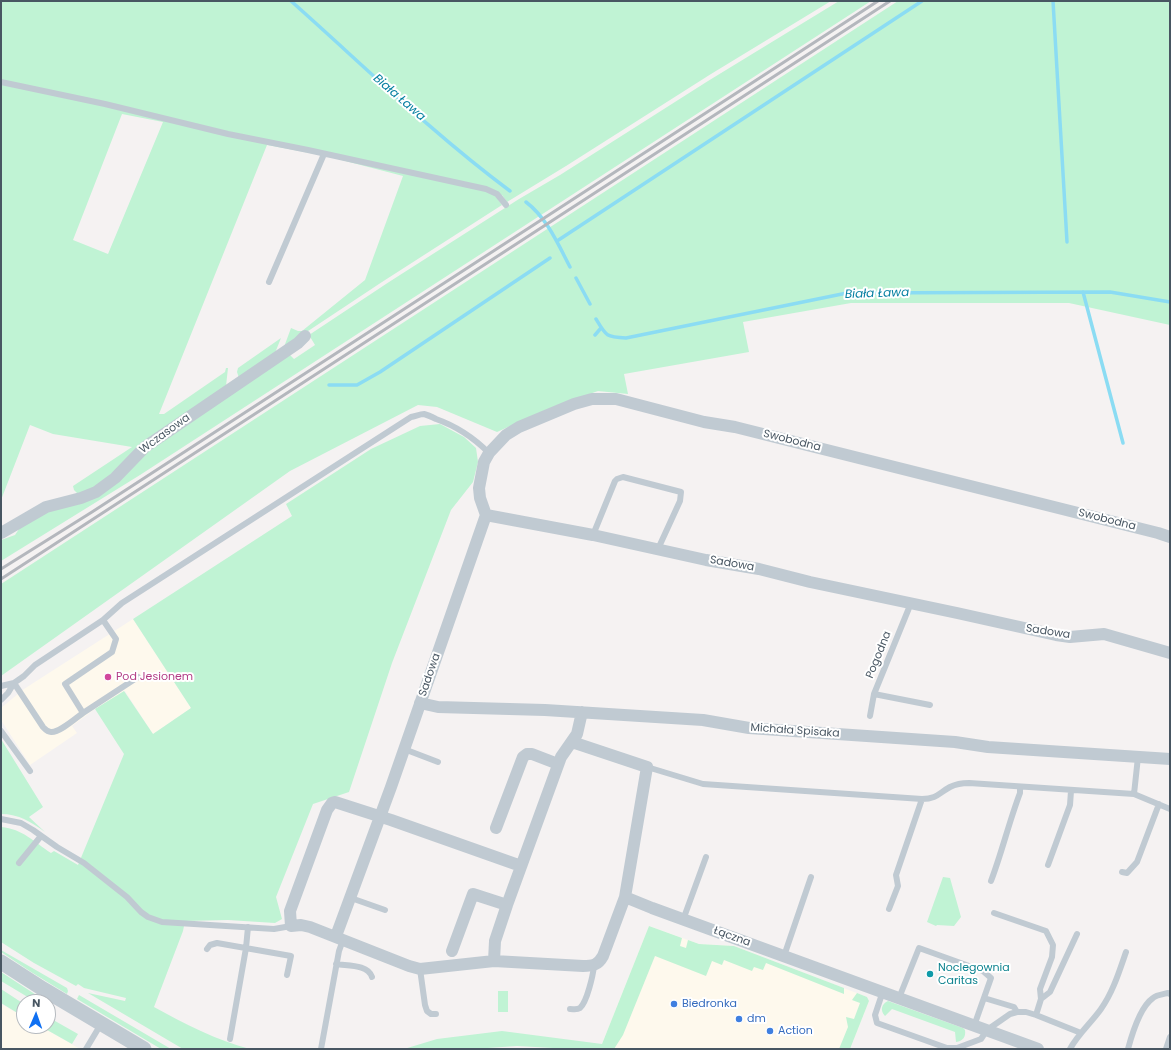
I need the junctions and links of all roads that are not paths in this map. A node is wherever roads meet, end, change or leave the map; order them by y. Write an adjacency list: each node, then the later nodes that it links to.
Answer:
1 (1, 82): 2 (lane)
2 (324, 154): 3 (lane); 4 (lane)
3 (506, 205)
4 (269, 282)
5 (305, 336): 8 (street, Wczasowa)
6 (489, 453): 7 (street, Swobodna); 10 (street, Swobodna); 13 (lane)
7 (486, 515): 9 (street, Sadowa); 20 (street, Sadowa)
8 (1, 533)
9 (593, 535): 11 (street, Sadowa); 11 (lane)
10 (1170, 537)
11 (658, 549): 12 (street, Sadowa)
12 (911, 603): 14 (street, Sadowa); 18 (lane, Pogodna)
13 (102, 620): 16 (lane); 23 (lane)
14 (1170, 653)
15 (138, 677): 23 (lane)
16 (14, 683): 17 (lane); 19 (lane); 23 (lane)
17 (1, 686)
18 (874, 694): 21 (lane); 24 (lane, Pogodna)
19 (1, 700)
20 (420, 703): 22 (street, Michała Spisaka); 27 (street, Sadowa)
21 (930, 705)
22 (582, 712): 26 (street); 28 (street, Michała Spisaka)
23 (84, 713)
24 (870, 716)
25 (1, 731): 33 (lane)
26 (572, 742): 31 (street); 32 (street)
27 (404, 749): 30 (lane); 40 (street, Sadowa)
28 (1138, 757): 29 (street, Michała Spisaka); 36 (lane)
29 (1170, 759)
30 (438, 762)
31 (558, 764): 42 (street); 47 (street)
32 (647, 767): 37 (lane); 51 (street)
33 (30, 771)
34 (1020, 787): 35 (lane); 37 (lane); 50 (lane)
35 (1071, 791): 36 (lane); 46 (lane)
36 (1134, 794): 38 (lane)
37 (922, 799): 54 (lane)
38 (1159, 804): 39 (lane); 48 (lane)
39 (1170, 809)
40 (380, 816): 47 (street); 52 (street, Sadowa); 58 (street)
41 (1, 819): 43 (lane)
42 (496, 828)
43 (41, 836): 45 (lane); 59 (lane)
44 (706, 857): 57 (lane)
45 (19, 864)
46 (1048, 865)
47 (521, 866): 53 (street)
48 (1122, 872)
49 (810, 877): 66 (lane)
50 (991, 881)
51 (625, 897): 57 (street, Łączna); 70 (street)
52 (350, 898): 55 (lane); 61 (street, Sadowa)
53 (507, 905): 64 (street); 67 (street)
54 (889, 909)
55 (385, 910)
56 (994, 913): 78 (lane)
57 (684, 920): 66 (street, Łączna)
58 (291, 926): 59 (lane); 61 (street)
59 (248, 927): 62 (lane)
60 (1077, 934): 78 (lane)
61 (340, 938): 69 (lane); 71 (street)
62 (246, 948): 63 (lane); 72 (lane); 88 (lane)
63 (206, 949)
64 (452, 951)
65 (1126, 952): 86 (lane)
66 (784, 956): 74 (street, Łączna)
67 (494, 961): 70 (street); 71 (street)
68 (1, 962): 83 (street)
69 (336, 964): 73 (lane); 91 (lane)
70 (594, 966): 79 (lane)
71 (420, 969): 81 (lane)
72 (287, 975)
73 (372, 977)
74 (883, 992): 76 (street, Łączna); 85 (lane)
75 (1170, 994): 94 (lane)
76 (899, 998): 77 (lane); 84 (street, Łączna)
77 (984, 998): 80 (lane); 84 (lane)
78 (1041, 999): 82 (lane)
79 (570, 1009)
80 (1017, 1012): 82 (lane); 85 (lane)
81 (436, 1014)
82 (1036, 1015): 86 (lane)
83 (101, 1024): 89 (lane); 90 (street)
84 (974, 1026): 85 (street, Łączna)
85 (987, 1030): 92 (street, Łączna)
86 (1081, 1033): 93 (lane)
87 (1170, 1037): 95 (lane)
88 (230, 1039)
89 (86, 1049)
90 (144, 1049)
91 (321, 1049)
92 (1038, 1049)
93 (1070, 1049)
94 (1128, 1049)
95 (1166, 1049)

